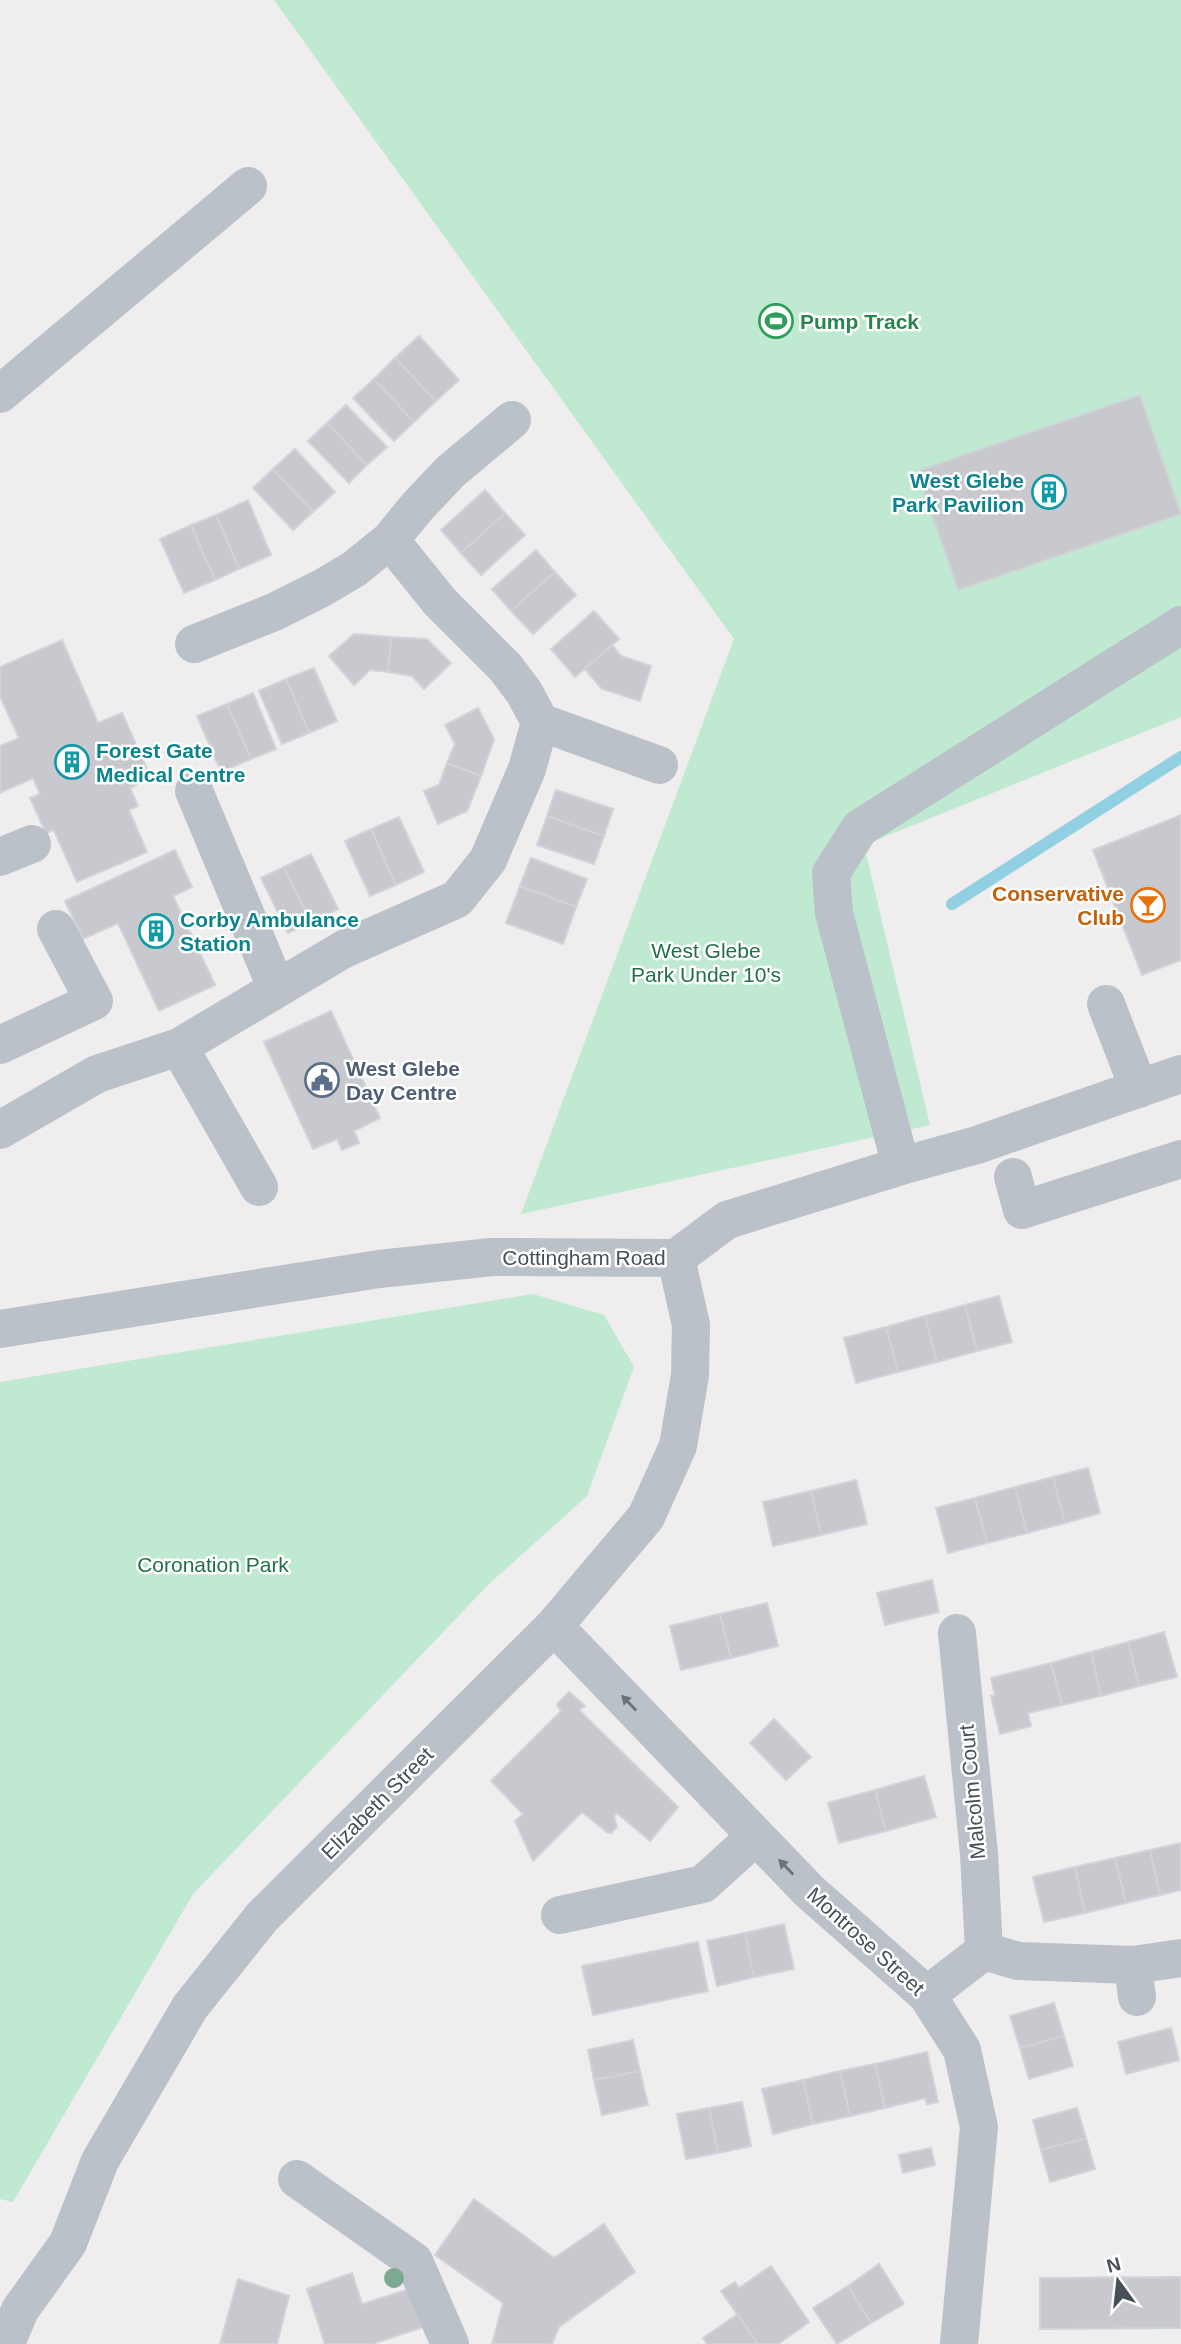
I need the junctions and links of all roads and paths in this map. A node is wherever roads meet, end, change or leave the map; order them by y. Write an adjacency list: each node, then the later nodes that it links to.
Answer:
1 (248, 186): 2 (street)
2 (0, 394)
3 (512, 420): 4 (street)
4 (390, 540): 6 (street); 7 (street)
5 (1181, 625): 19 (street)
6 (194, 644)
7 (540, 722): 8 (street); 11 (street)
8 (659, 765)
9 (194, 791): 11 (street)
10 (56, 929): 13 (street)
11 (276, 987): 14 (street)
12 (1106, 1004): 16 (street)
13 (0, 1045)
14 (179, 1047): 17 (street); 21 (street)
15 (1181, 1074): 16 (street, Cottingham Road)
16 (1139, 1089): 19 (street, Cottingham Road)
17 (0, 1130)
18 (1181, 1159): 20 (street)
19 (901, 1166): 22 (street, Cottingham Road)
20 (1013, 1177)
21 (259, 1187)
22 (676, 1258): 23 (street, Cottingham Road); 24 (street, Elizabeth Street)
23 (2, 1317)
24 (554, 1626): 26 (street, Montrose Street, one-way to 24); 34 (street, Elizabeth Street)
25 (957, 1633): 28 (street, Malcolm Court)
26 (756, 1836): 27 (street); 30 (street, Montrose Street, one-way to 26)
27 (560, 1915)
28 (984, 1951): 29 (street); 30 (street)
29 (1181, 1958)
30 (927, 1996): 35 (street, Montrose Street)
31 (297, 2179): 33 (street)
32 (0, 2342): 34 (street)
33 (444, 2343)
34 (7, 2344)
35 (959, 2344)

